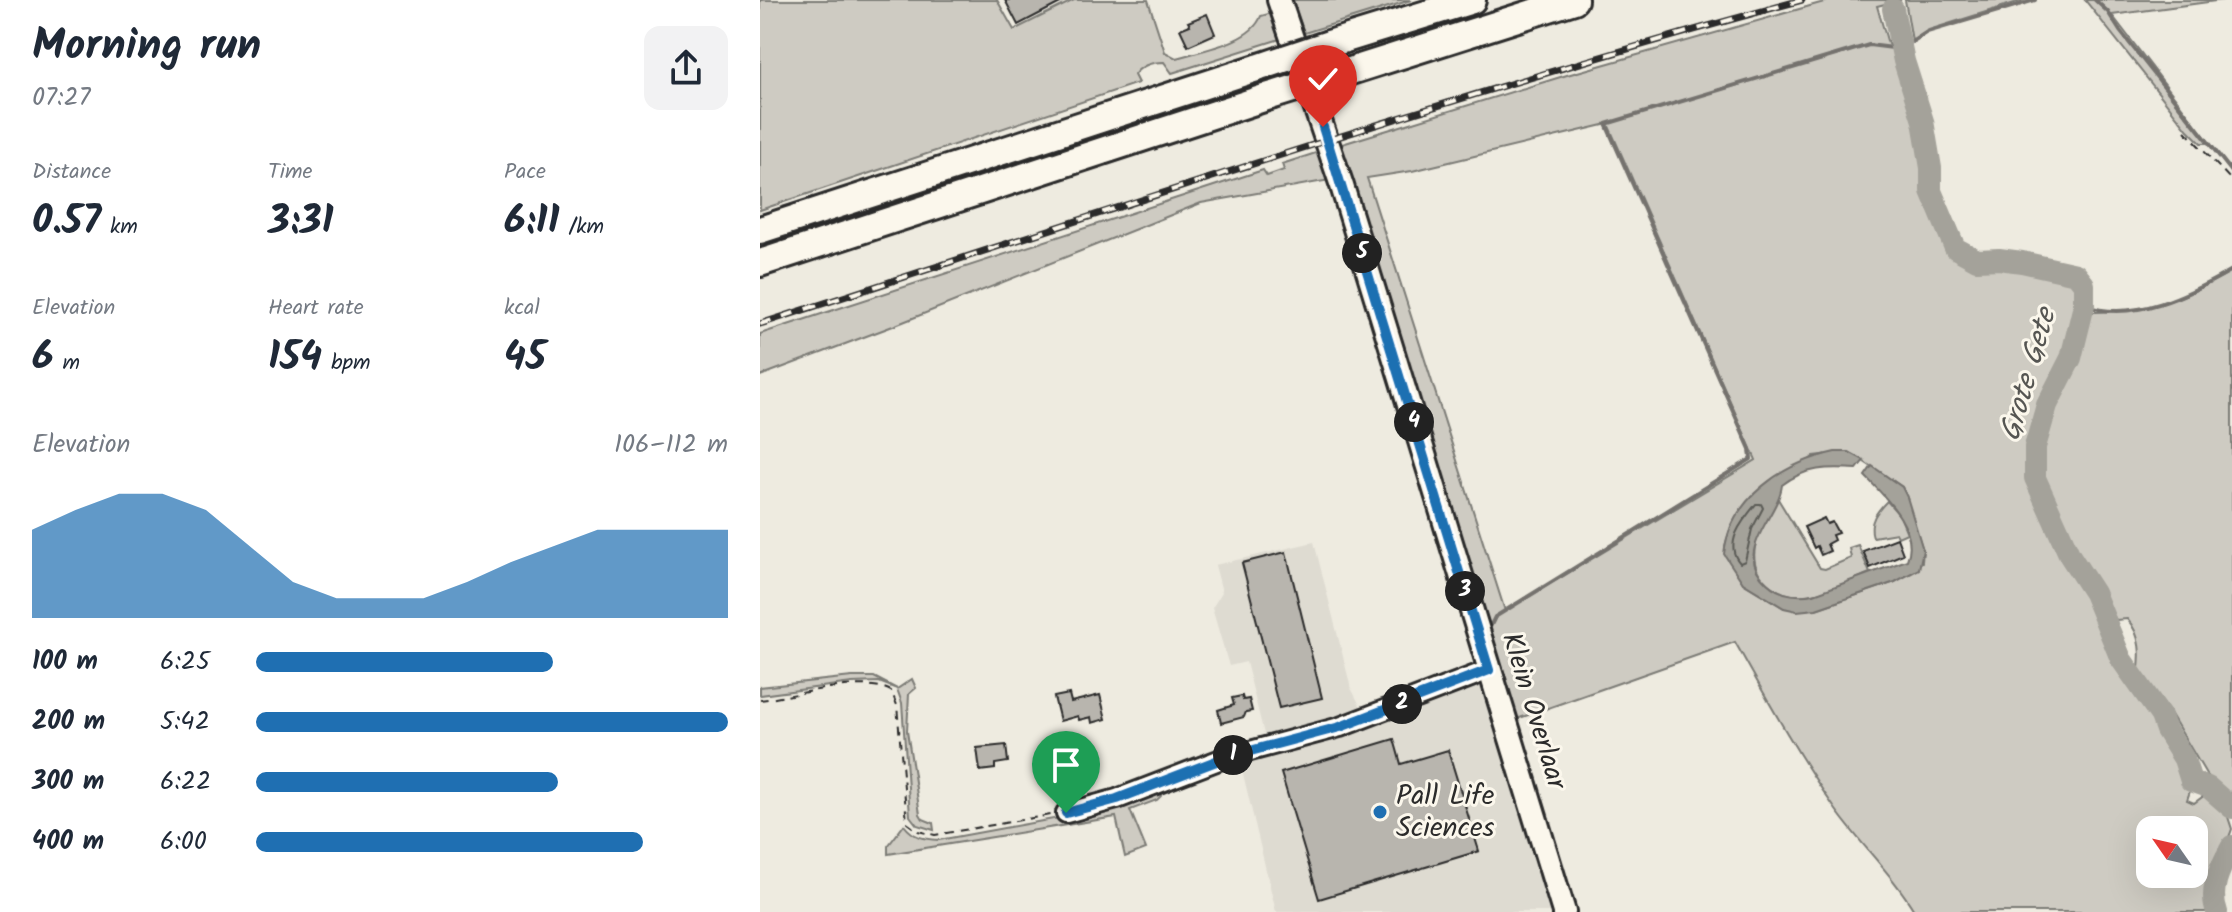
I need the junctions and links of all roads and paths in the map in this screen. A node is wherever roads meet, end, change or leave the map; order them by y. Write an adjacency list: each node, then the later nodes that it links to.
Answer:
1 (1279, 0): 8 (main road, Klein Overlaar)
2 (1472, 0): 6 (highway, bridge)
3 (1574, 0): 7 (highway, bridge)
4 (2185, 131): 5 (path)
5 (2232, 181)
6 (760, 230)
7 (760, 263)
8 (1489, 670): 10 (street); 11 (main road, Klein Overlaar)
9 (760, 700): 10 (path)
10 (1066, 813)
11 (1564, 912)

